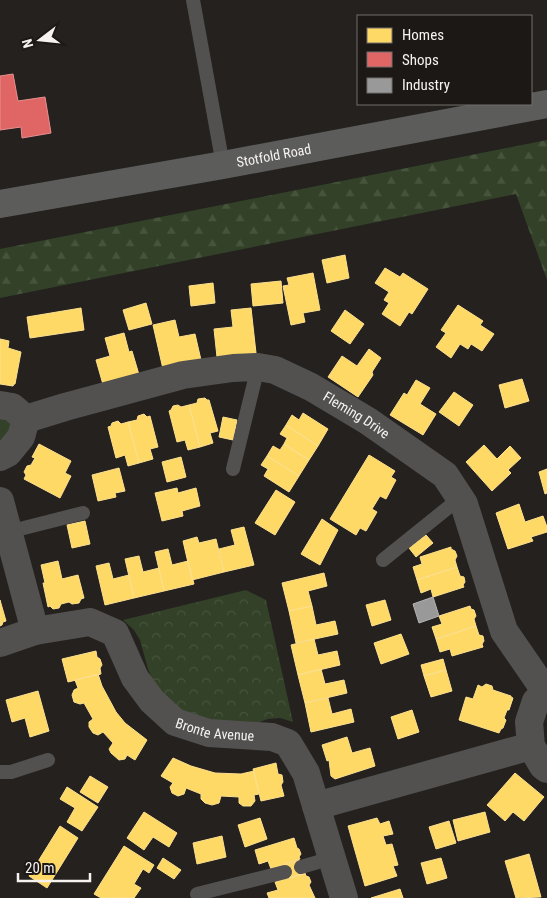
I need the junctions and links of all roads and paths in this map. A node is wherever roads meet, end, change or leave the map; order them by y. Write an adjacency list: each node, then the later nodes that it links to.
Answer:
1 (193, 0): 3 (lane)
2 (547, 104): 3 (street, Stotfold Road)
3 (223, 165): 4 (street, Stotfold Road)
4 (0, 204)
5 (258, 366): 7 (street, Fleming Drive); 9 (lane); 10 (street, Fleming Drive)
6 (0, 404): 7 (street)
7 (26, 420): 8 (street)
8 (0, 456)
9 (233, 469)
10 (460, 498): 14 (lane); 17 (street, Fleming Drive)
11 (0, 501): 13 (street)
12 (83, 513): 13 (lane)
13 (8, 532): 15 (street)
14 (383, 560)
15 (34, 631): 16 (street, Bronte Avenue); 22 (street, Bronte Avenue)
16 (0, 643)
17 (547, 692): 18 (street, Fleming Drive)
18 (531, 746): 20 (street, Fleming Drive); 22 (street)
19 (48, 760): 21 (lane)
20 (547, 769)
21 (0, 772)
22 (316, 806): 23 (street, Bronte Avenue)
23 (332, 858): 24 (lane); 27 (street, Bronte Avenue)
24 (301, 867)
25 (285, 872): 26 (lane)
26 (197, 894)
27 (344, 898)

